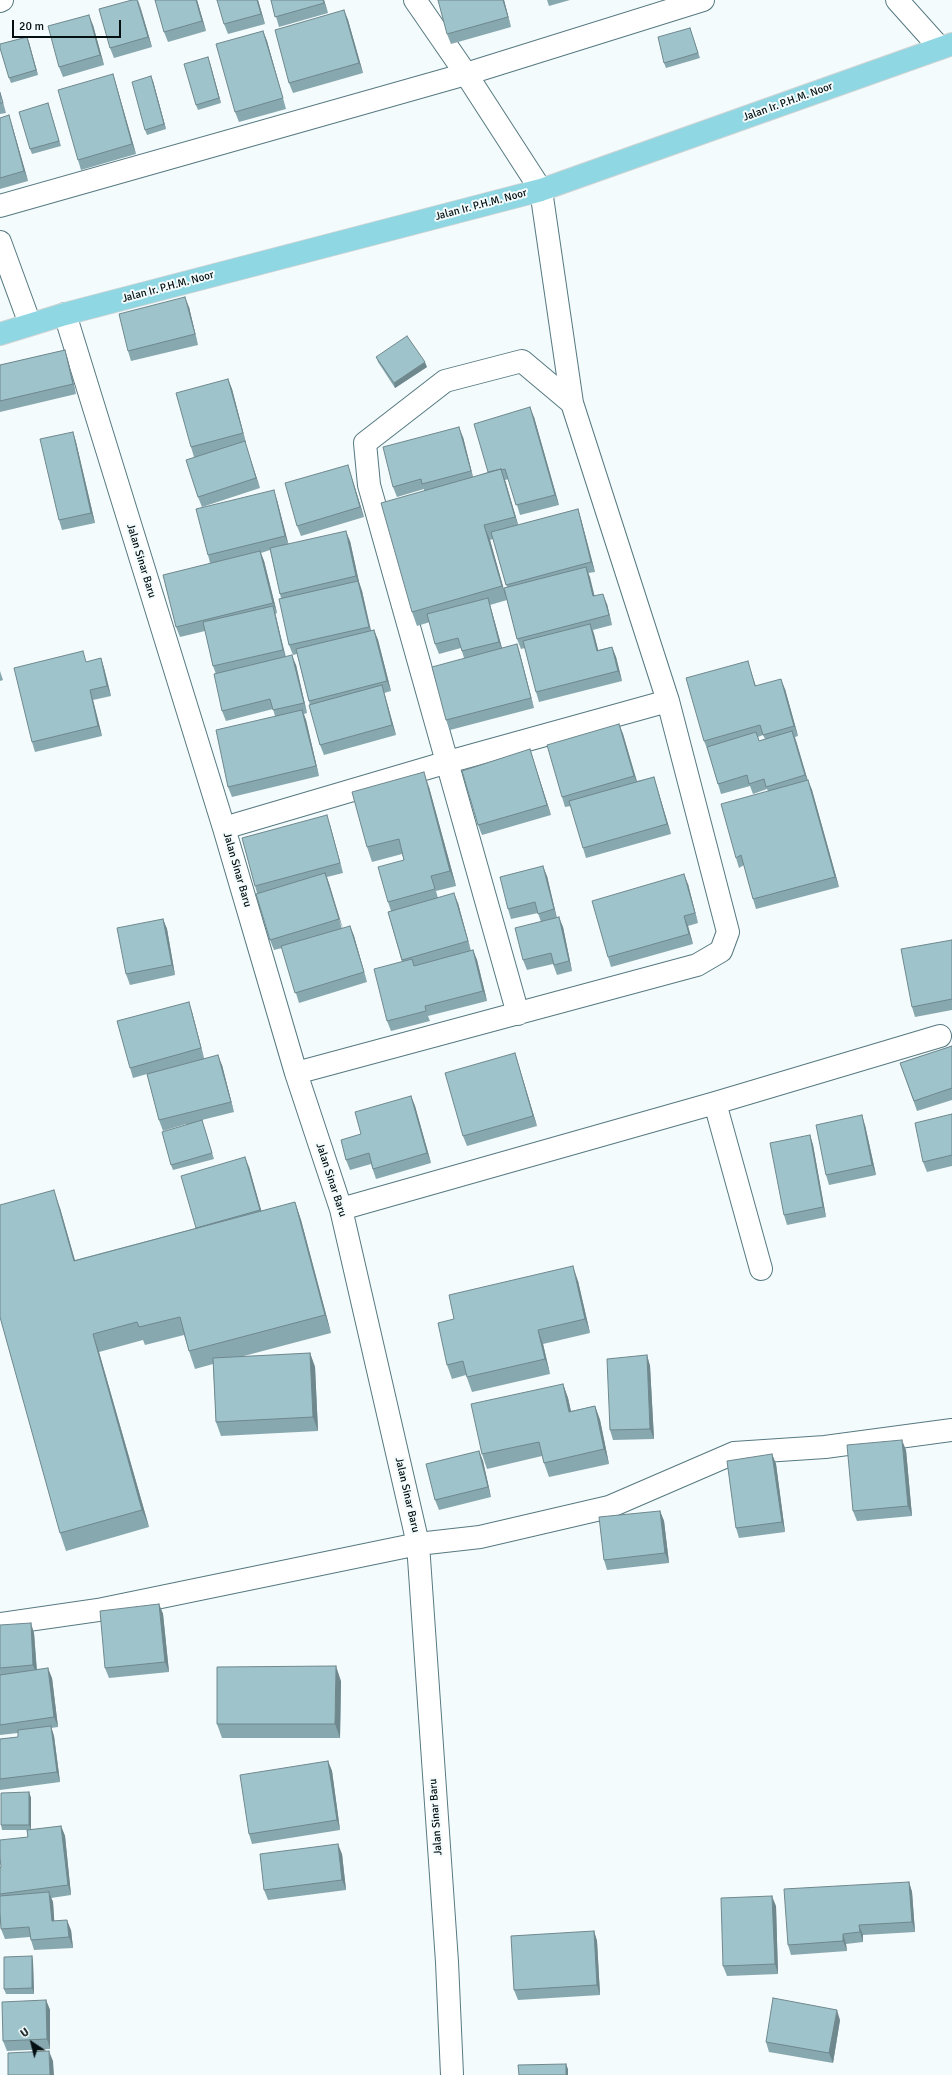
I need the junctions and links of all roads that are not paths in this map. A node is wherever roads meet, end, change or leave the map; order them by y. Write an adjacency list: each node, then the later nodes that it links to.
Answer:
1 (415, 0): 5 (street)
2 (703, 0): 5 (street)
3 (897, 0): 4 (street)
4 (946, 46): 6 (main road, Jalan Ir. P.H.M. Noor)
5 (466, 74): 6 (street); 7 (street)
6 (541, 190): 9 (main road, Jalan Ir. P.H.M. Noor); 12 (street)
7 (0, 206)
8 (0, 242): 10 (street)
9 (65, 314): 10 (main road, Jalan Ir. P.H.M. Noor); 15 (street, Jalan Sinar Baru)
10 (30, 324): 11 (main road, Jalan Ir. P.H.M. Noor)
11 (0, 334)
12 (572, 403): 13 (street); 14 (street)
13 (668, 701): 14 (street); 16 (street)
14 (448, 762): 15 (street); 16 (street)
15 (224, 828): 18 (street, Jalan Sinar Baru)
16 (518, 1014): 18 (street)
17 (940, 1036): 19 (street)
18 (296, 1073): 20 (street, Jalan Sinar Baru)
19 (715, 1103): 20 (street); 21 (street)
20 (341, 1210): 23 (street, Jalan Sinar Baru)
21 (761, 1269)
22 (952, 1430): 23 (street)
23 (418, 1544): 24 (street); 25 (street, Jalan Sinar Baru)
24 (0, 1624)
25 (452, 2075)

